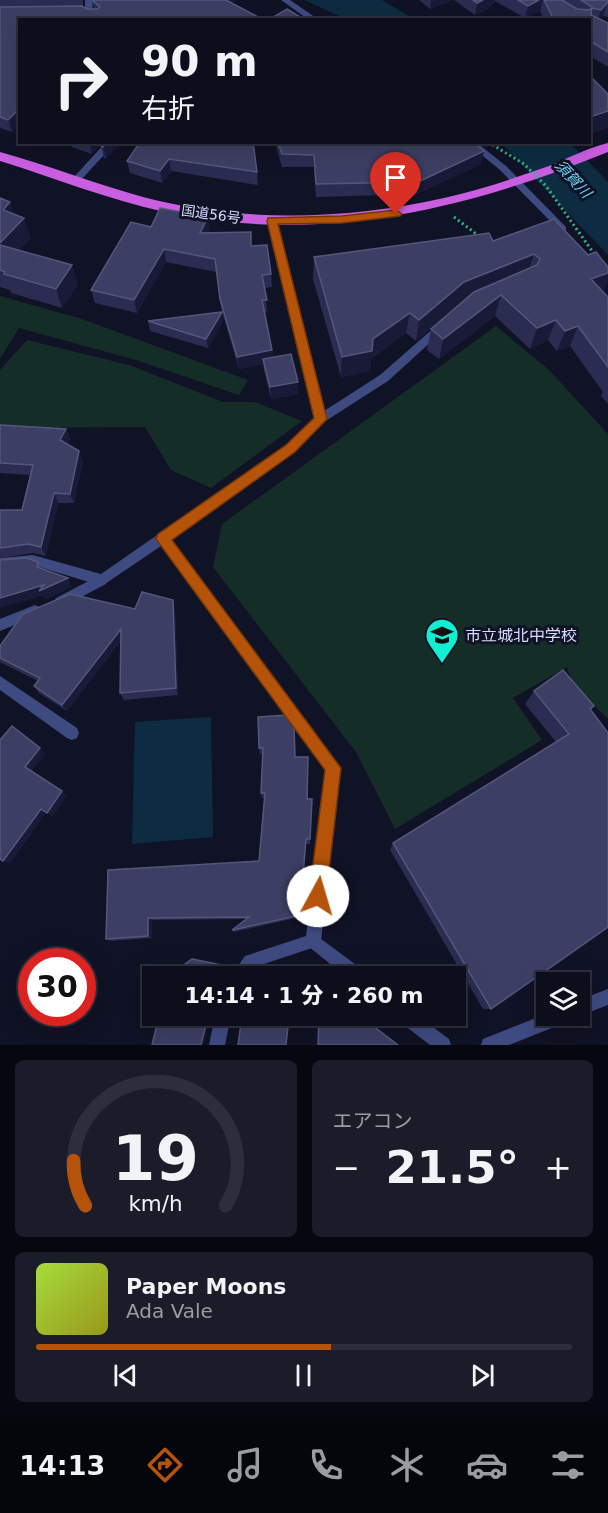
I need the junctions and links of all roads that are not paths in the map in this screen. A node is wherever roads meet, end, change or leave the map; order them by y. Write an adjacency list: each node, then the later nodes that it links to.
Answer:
1 (89, 0): 5 (street)
2 (285, 0): 3 (street)
3 (296, 7): 4 (street); 6 (street)
4 (287, 13)
5 (91, 18)
6 (312, 18)
7 (110, 144): 11 (street)
8 (472, 144): 12 (street)
9 (602, 150): 12 (highway, 国道56号)
10 (0, 156): 11 (highway, 国道56号)
11 (76, 180): 13 (highway, 国道56号)
12 (518, 183): 13 (highway, 国道56号); 14 (street)
13 (272, 221): 16 (street)
14 (573, 241)
15 (446, 323): 16 (street)
16 (320, 419): 17 (street)
17 (163, 539): 19 (street); 23 (street)
18 (0, 563): 19 (street)
19 (102, 579): 20 (street)
20 (0, 625)
21 (0, 682): 22 (street)
22 (72, 733)
23 (312, 941): 24 (street); 25 (street)
24 (246, 966)
25 (344, 966)
26 (608, 997): 27 (street)
27 (590, 1004)
28 (222, 1026): 31 (street)
29 (419, 1026): 32 (street)
30 (536, 1026): 33 (street)
31 (217, 1045)
32 (443, 1045)
33 (489, 1045)

